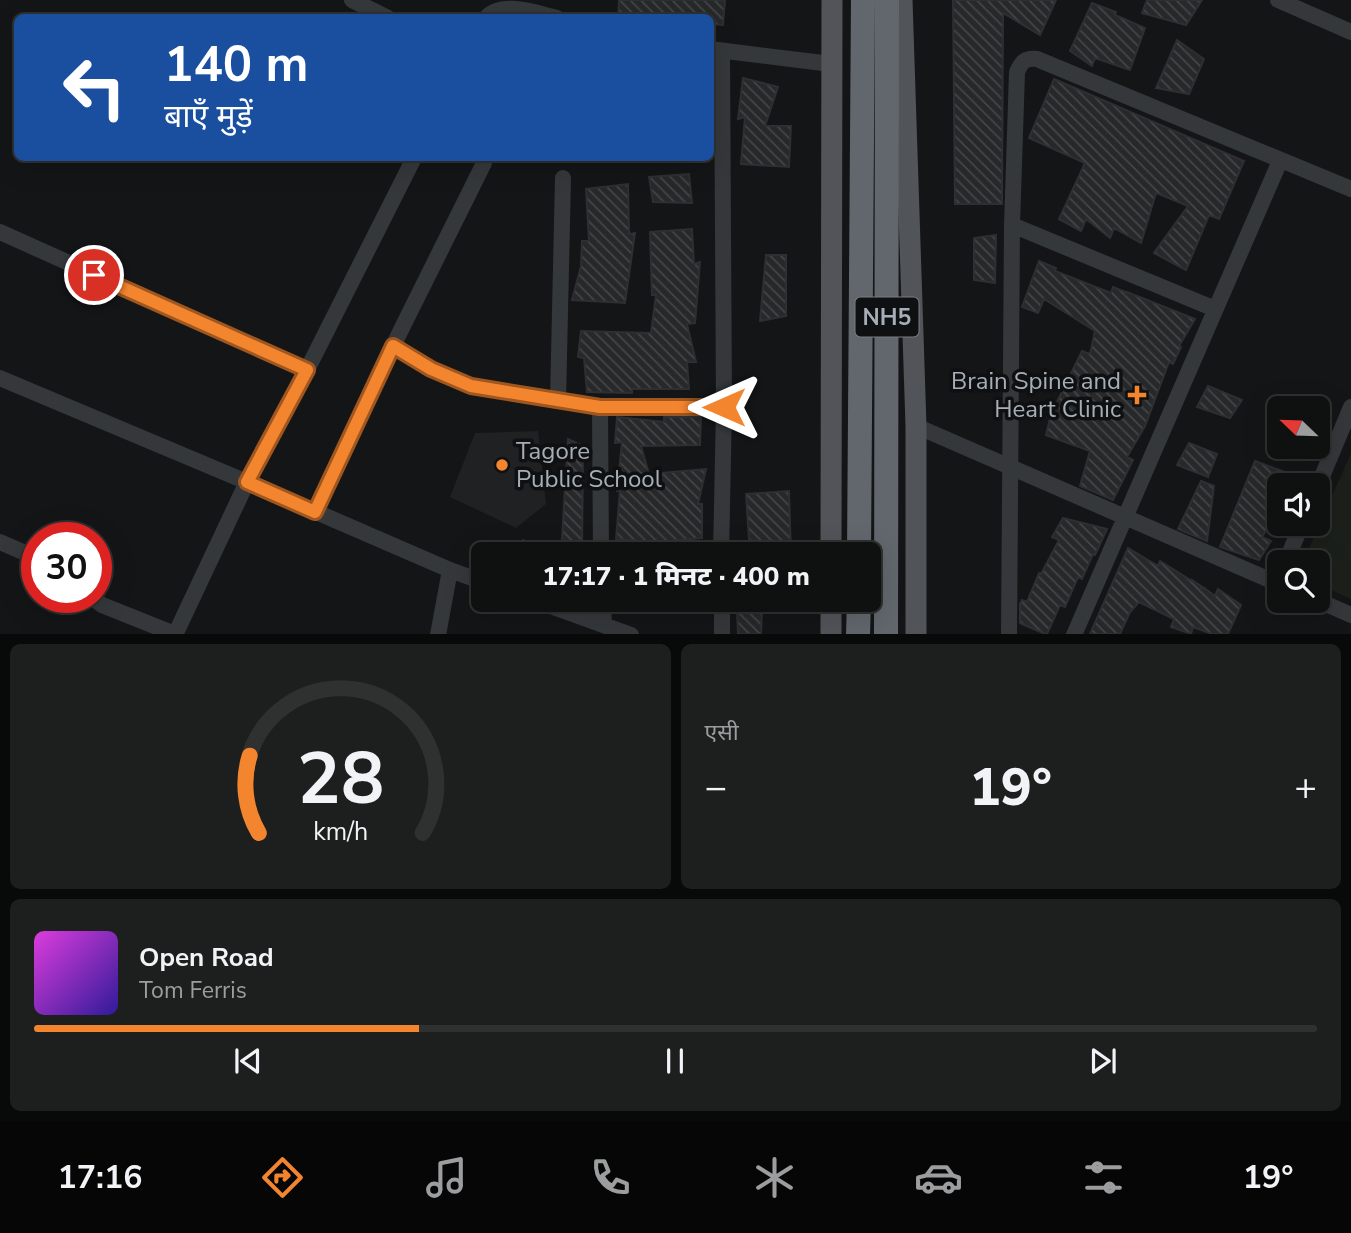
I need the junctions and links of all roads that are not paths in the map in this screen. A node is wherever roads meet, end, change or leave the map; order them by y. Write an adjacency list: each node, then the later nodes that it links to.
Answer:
1 (352, 0): 7 (street)
2 (832, 0): 12 (main road)
3 (863, 0): 38 (highway, NH5)
4 (887, 0): 58 (highway, NH5)
5 (902, 0): 28 (main road)
6 (1278, 0): 10 (street)
7 (380, 14)
8 (490, 14): 9 (street)
9 (538, 14)
10 (1351, 32)
11 (716, 50): 12 (street); 26 (street)
12 (831, 64): 37 (main road)
13 (412, 161): 22 (street)
14 (1280, 161): 17 (street); 18 (street); 20 (street)
15 (484, 163): 21 (street)
16 (563, 177): 24 (street)
17 (1351, 189)
18 (1012, 225): 20 (street); 29 (street)
19 (0, 232): 22 (street)
20 (1215, 309): 33 (street)
21 (393, 346): 24 (street); 32 (street)
22 (307, 370): 31 (street)
23 (0, 379): 31 (street)
24 (558, 401): 25 (street)
25 (600, 407): 26 (street); 35 (street)
26 (724, 407): 36 (street)
27 (1351, 407): 30 (street)
28 (916, 426): 29 (street); 59 (main road)
29 (1011, 468): 33 (street); 60 (street)
30 (1323, 473)
31 (247, 482): 32 (street); 52 (street)
32 (315, 512): 40 (street)
33 (1124, 517): 41 (street); 61 (street)
34 (0, 542): 39 (street)
35 (601, 542)
36 (721, 542)
37 (831, 542)
38 (859, 542)
39 (21, 551)
40 (450, 570): 42 (street); 53 (street)
41 (1267, 576)
42 (471, 578)
43 (1330, 606): 50 (street)
44 (112, 608): 52 (street)
45 (568, 612): 51 (street)
46 (603, 612): 51 (street)
47 (722, 612): 55 (street)
48 (831, 612): 56 (main road)
49 (859, 612): 57 (highway)
50 (1351, 615)
51 (604, 625): 54 (street)
52 (176, 634)
53 (438, 634)
54 (628, 634)
55 (722, 634)
56 (831, 634)
57 (858, 634)
58 (886, 634)
59 (916, 634)
60 (1009, 634)
61 (1074, 634)

